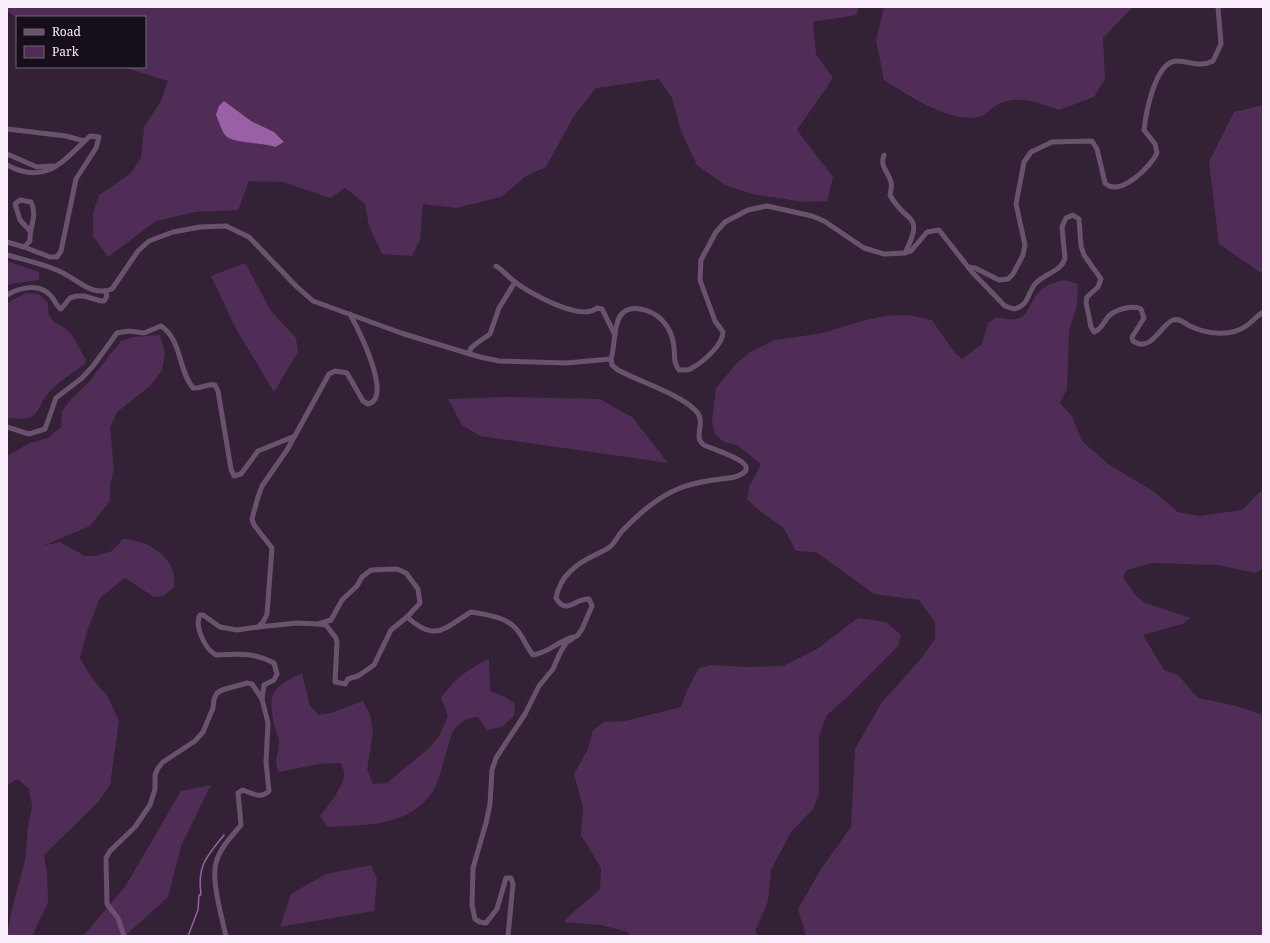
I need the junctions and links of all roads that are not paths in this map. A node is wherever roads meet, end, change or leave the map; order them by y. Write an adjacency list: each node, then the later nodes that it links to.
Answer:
1 (1218, 7): 14 (street)
2 (7, 129): 3 (street)
3 (84, 141): 7 (street); 10 (street)
4 (7, 154): 7 (street)
5 (884, 154): 11 (street)
6 (7, 165): 7 (street)
7 (56, 165)
8 (30, 230): 8 (street); 10 (street)
9 (7, 242): 10 (street)
10 (24, 247)
11 (905, 253): 14 (street); 20 (street)
12 (7, 255): 16 (street)
13 (496, 266): 15 (street)
14 (968, 267): 18 (street)
15 (515, 282): 20 (street); 21 (street)
16 (105, 291): 17 (street); 19 (street)
17 (7, 295)
18 (1263, 312)
19 (350, 314): 21 (street); 24 (street)
20 (615, 336): 22 (street)
21 (469, 354): 22 (street)
22 (611, 359): 28 (street)
23 (7, 427): 24 (street)
24 (294, 436): 27 (street)
25 (407, 617): 26 (street); 26 (street); 28 (street)
26 (318, 624): 27 (street)
27 (258, 626): 29 (street)
28 (578, 635): 32 (street)
29 (262, 699): 30 (street); 31 (street)
30 (124, 936)
31 (226, 936)
32 (508, 936)

